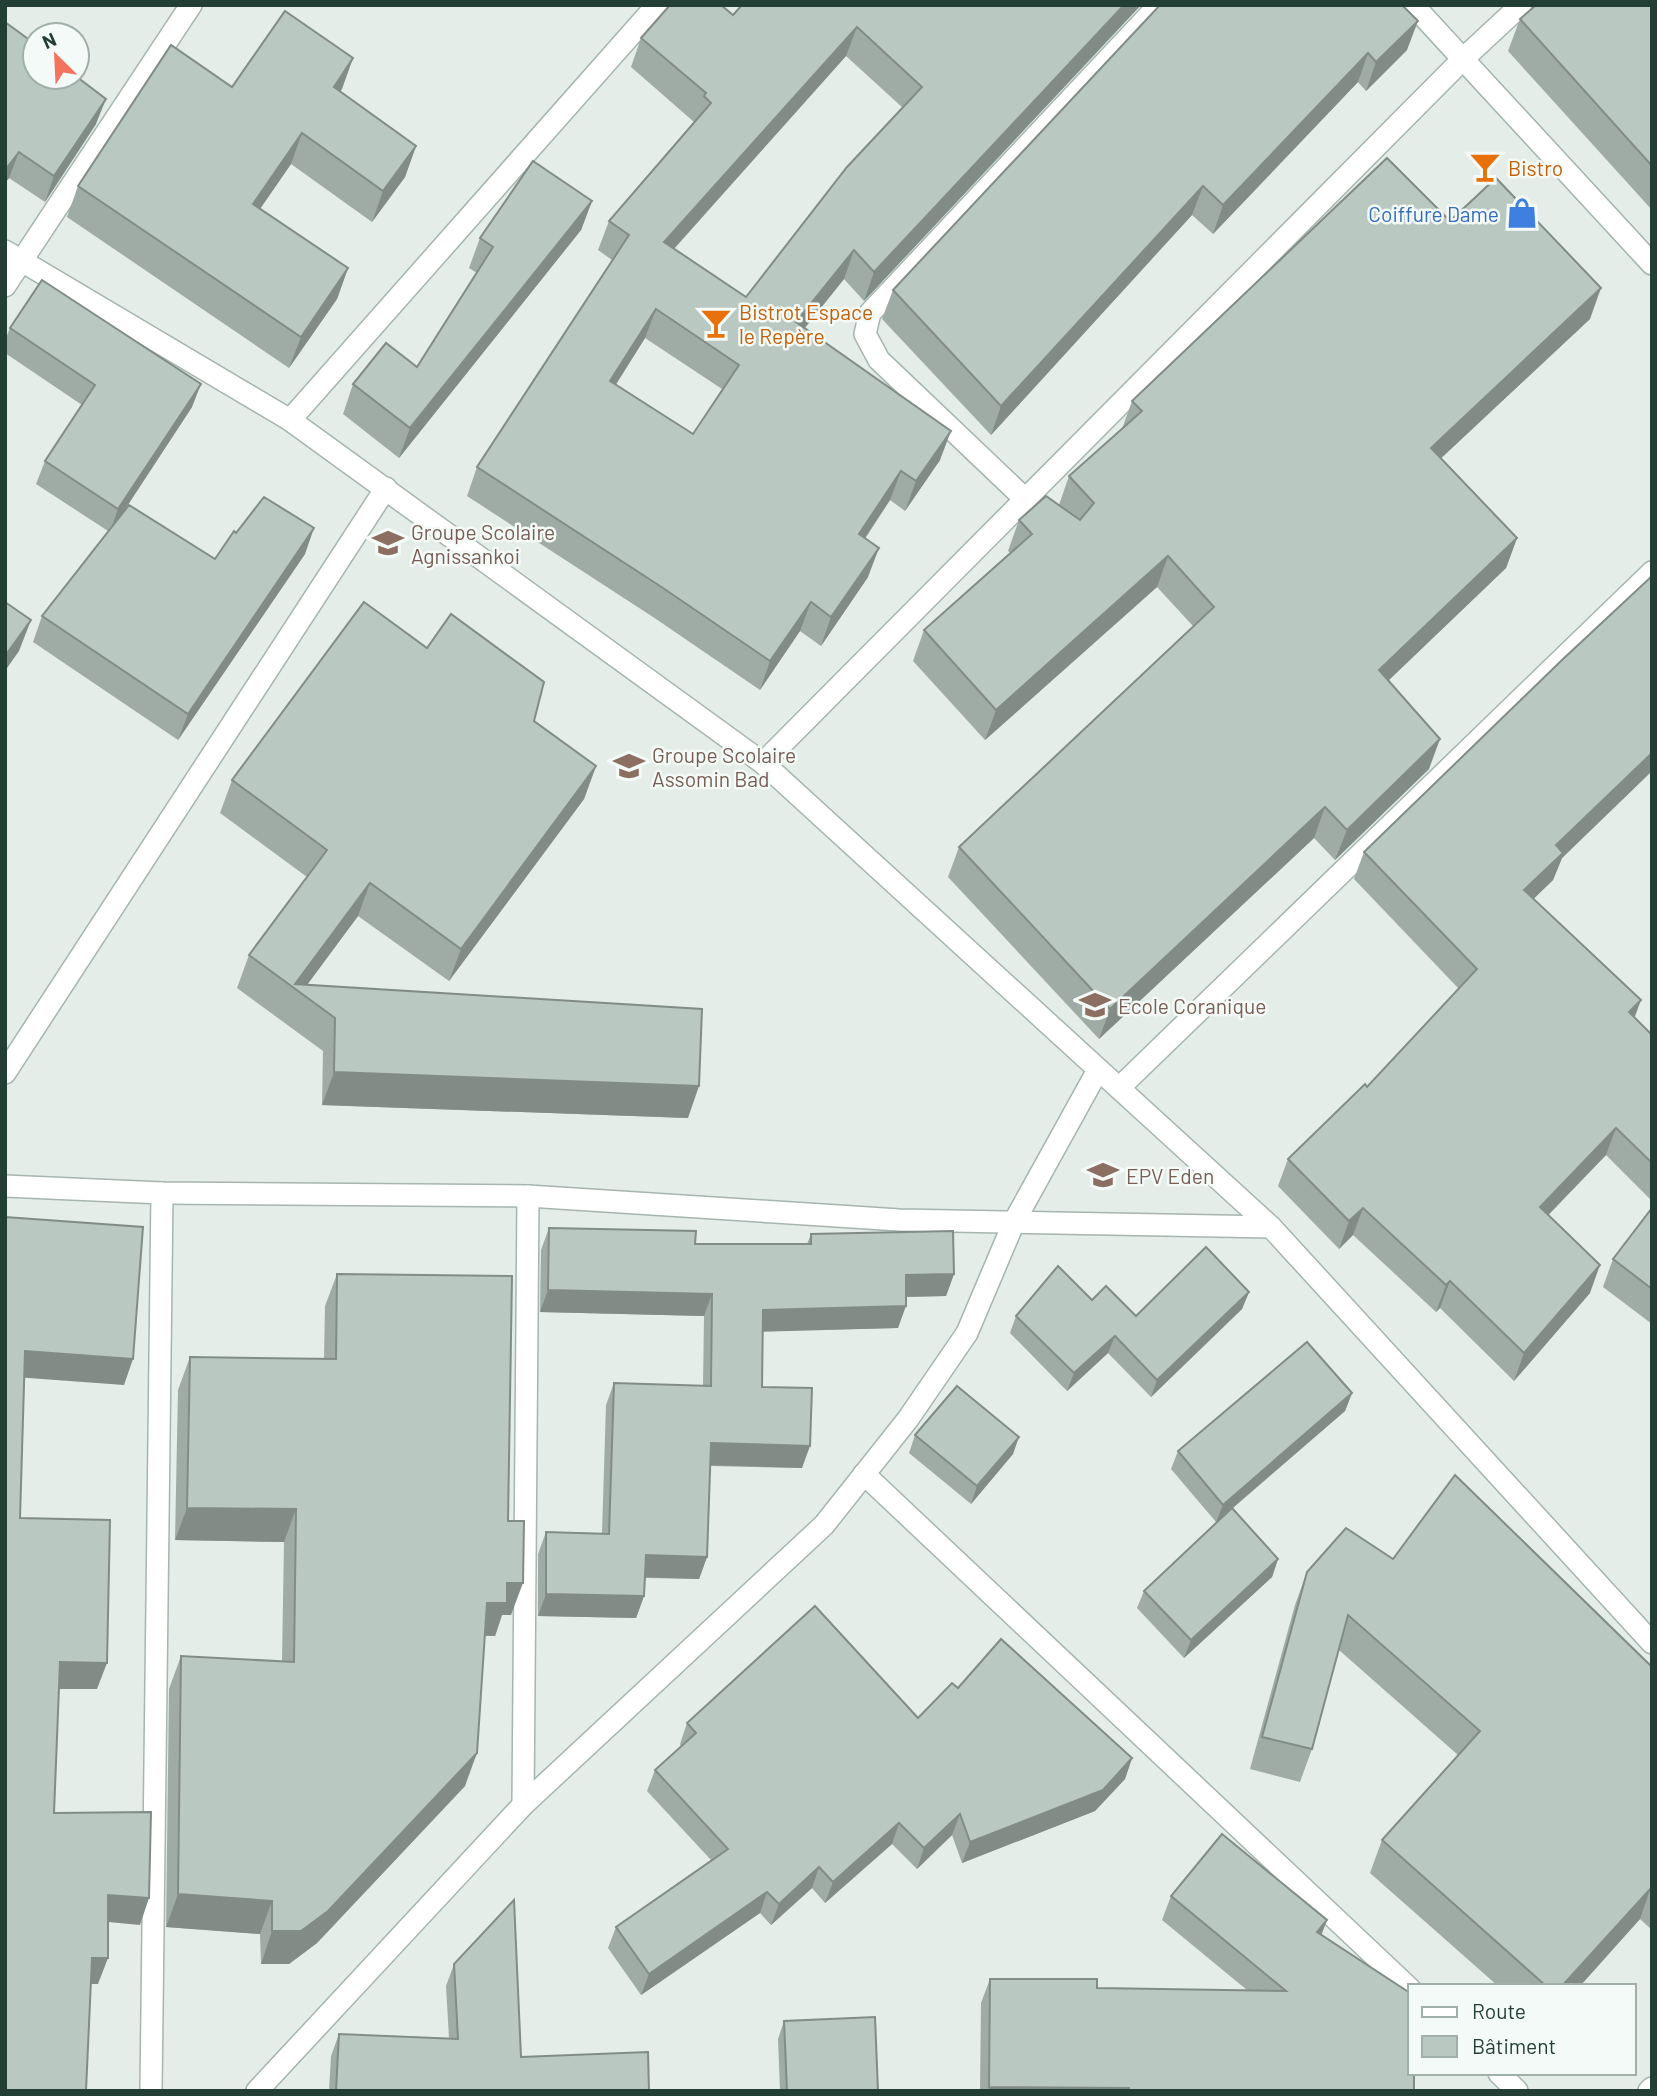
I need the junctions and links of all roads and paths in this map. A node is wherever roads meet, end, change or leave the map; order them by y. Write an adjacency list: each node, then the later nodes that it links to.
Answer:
1 (191, 5): 7 (street)
2 (657, 5): 10 (street)
3 (1159, 5): 12 (street)
4 (1413, 5): 6 (street)
5 (1521, 5): 6 (street)
6 (1463, 59): 8 (street); 12 (street)
7 (14, 255): 9 (street); 10 (street)
8 (1652, 264)
9 (5, 286)
10 (290, 419): 11 (street)
11 (386, 488): 14 (street); 16 (street)
12 (1025, 499): 14 (street)
13 (1652, 572): 17 (street)
14 (763, 763): 15 (street)
15 (1098, 1070): 17 (street); 21 (street)
16 (5, 1073)
17 (1119, 1088): 22 (street)
18 (5, 1186): 19 (street)
19 (162, 1193): 20 (street); 28 (street)
20 (528, 1196): 21 (street); 25 (street)
21 (1014, 1222): 22 (street); 23 (street)
22 (1271, 1227): 24 (street)
23 (864, 1474): 25 (street); 26 (street)
24 (1652, 1643)
25 (523, 1805): 29 (street)
26 (1408, 1987)
27 (1501, 2075): 30 (street)
28 (151, 2091)
29 (257, 2091)
30 (1517, 2091)

